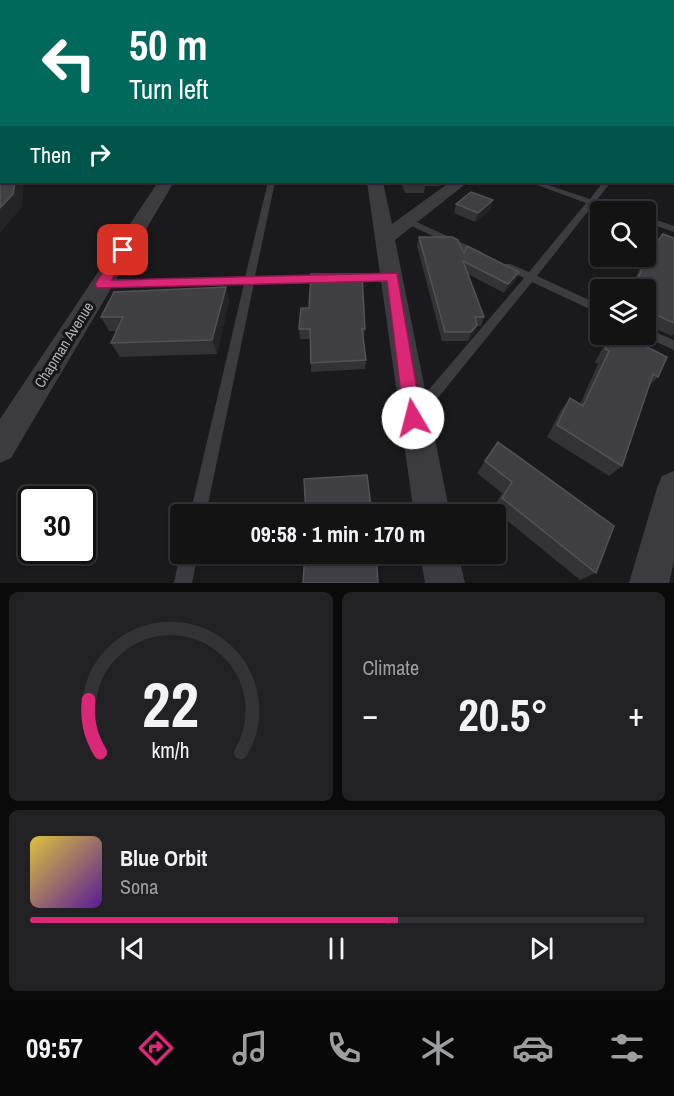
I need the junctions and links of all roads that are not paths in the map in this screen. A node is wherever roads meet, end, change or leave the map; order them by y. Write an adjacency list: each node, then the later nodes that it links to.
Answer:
1 (165, 183): 15 (street, Chapman Avenue)
2 (271, 183): 14 (lane)
3 (375, 183): 11 (street)
4 (459, 183): 8 (street)
5 (536, 183): 7 (lane)
6 (606, 183): 7 (lane)
7 (590, 201): 13 (lane)
8 (408, 221): 11 (street); 13 (lane)
9 (656, 223): 10 (lane)
10 (674, 229)
11 (386, 238): 12 (street)
12 (393, 276): 14 (lane); 19 (street)
13 (531, 277): 16 (lane); 19 (lane)
14 (249, 280): 15 (lane); 22 (lane)
15 (102, 284): 20 (street, Chapman Avenue)
16 (590, 305)
17 (656, 337): 18 (lane)
18 (674, 345)
19 (413, 418): 23 (street)
20 (0, 447)
21 (674, 488): 28 (street)
22 (200, 504)
23 (430, 504)
24 (187, 564): 26 (lane)
25 (441, 564): 27 (street)
26 (183, 583)
27 (445, 583)
28 (649, 583)

